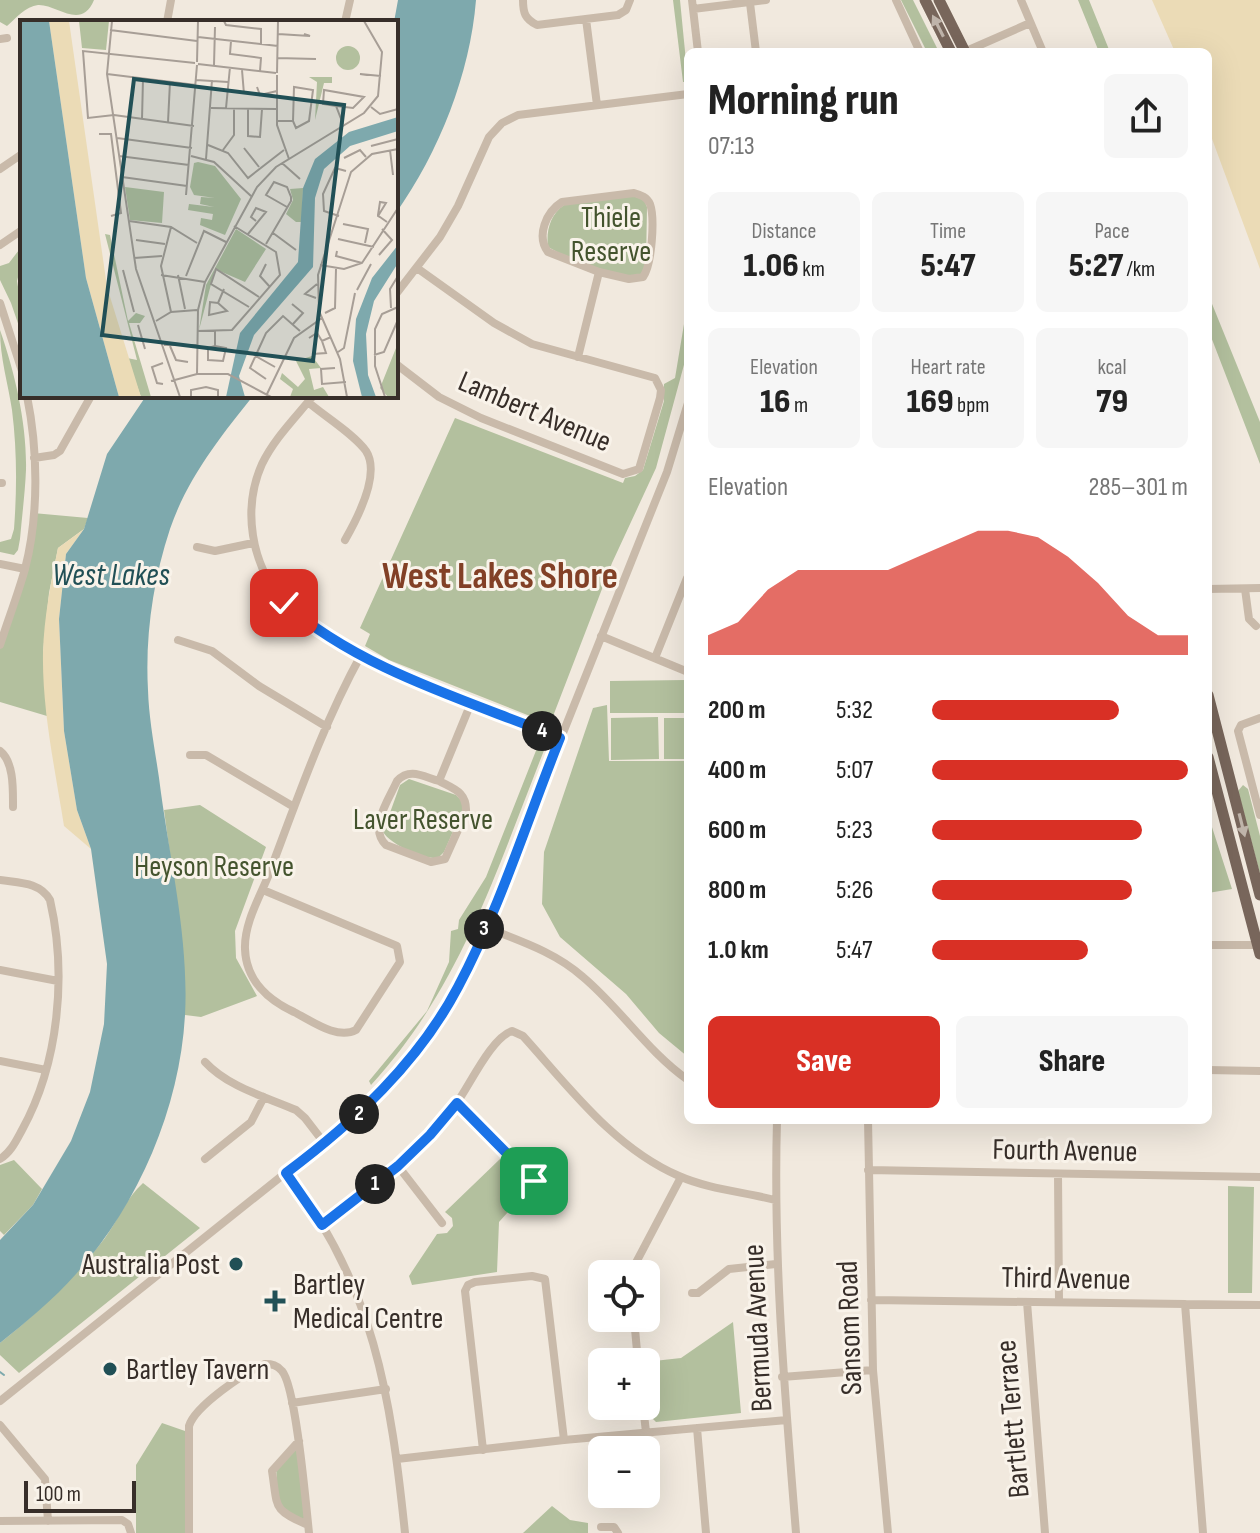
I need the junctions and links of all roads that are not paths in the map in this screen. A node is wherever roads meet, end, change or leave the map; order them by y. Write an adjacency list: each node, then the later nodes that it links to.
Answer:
1 (171, 0): 13 (street)
2 (350, 0): 14 (street)
3 (523, 0): 12 (street)
4 (630, 0): 12 (street)
5 (766, 0): 10 (street)
6 (896, 0): 18 (street)
7 (925, 0): 19 (main road, one-way to 7)
8 (939, 0): 20 (main road)
9 (1021, 0): 15 (street)
10 (750, 3): 11 (street); 17 (street)
11 (692, 5): 16 (street)
12 (586, 19): 24 (street)
13 (167, 20)
14 (345, 20)
15 (1030, 23): 21 (street); 22 (street)
16 (697, 48)
17 (756, 48)
18 (918, 48)
19 (949, 48)
20 (963, 48)
21 (974, 48)
22 (1041, 48)
23 (684, 94): 24 (street)
24 (597, 105): 29 (street)
25 (20, 155): 26 (street)
26 (0, 169)
27 (20, 231): 28 (street)
28 (0, 245)
29 (417, 268): 31 (street); 33 (street, Lambert Avenue)
30 (599, 272): 30 (street); 33 (street)
31 (398, 292)
32 (0, 303): 34 (street)
33 (578, 357): 35 (street, Lambert Avenue)
34 (20, 365)
35 (398, 366)
36 (27, 398): 40 (street)
37 (90, 398): 40 (street)
38 (310, 399): 41 (street); 42 (street)
39 (684, 416): 51 (street)
40 (34, 458): 45 (street)
41 (345, 540)
42 (253, 543): 43 (street); 54 (street)
43 (197, 547)
44 (0, 564): 45 (street)
45 (25, 569): 53 (street)
46 (684, 586): 55 (street)
47 (1260, 588): 49 (street)
48 (1212, 589): 49 (street)
49 (1245, 589): 50 (street)
50 (1256, 626)
51 (601, 636): 55 (street); 61 (street)
52 (178, 640): 60 (street)
53 (0, 645)
54 (361, 655): 57 (street); 60 (street)
55 (655, 658): 56 (street)
56 (684, 670)
57 (471, 703): 61 (street); 67 (street)
58 (1212, 710): 66 (main road)
59 (1260, 718): 64 (street)
60 (327, 727): 69 (street)
61 (560, 738): 74 (street)
62 (0, 751): 68 (street)
63 (190, 755): 69 (street)
64 (1248, 771): 66 (street); 70 (street)
65 (1212, 772): 76 (main road)
66 (1230, 777): 73 (main road, one-way to 73)
67 (439, 781): 67 (street)
68 (13, 807)
69 (294, 807): 72 (street)
70 (1260, 815)
71 (0, 880): 78 (street)
72 (263, 890): 72 (street)
73 (1260, 895)
74 (485, 927): 84 (street); 89 (street)
75 (1212, 945): 76 (street)
76 (1259, 948)
77 (0, 970): 78 (street)
78 (58, 981): 81 (street)
79 (0, 1061): 81 (street)
80 (205, 1062): 85 (street)
81 (46, 1070): 90 (street)
82 (1212, 1070): 83 (street)
83 (1260, 1071)
84 (684, 1077)
85 (264, 1097): 89 (street); 91 (street)
86 (457, 1103): 92 (street); 96 (street); 99 (street)
87 (777, 1124): 98 (street, Bermuda Avenue)
88 (868, 1124): 93 (street, Sansom Road)
89 (325, 1144): 94 (street)
90 (0, 1159)
91 (205, 1159)
92 (398, 1166): 100 (street); 101 (street)
93 (868, 1170): 95 (street, Fourth Avenue); 105 (street, Sansom Road)
94 (286, 1173): 101 (street); 113 (street)
95 (1058, 1174): 97 (street, Fourth Avenue); 106 (street)
96 (681, 1177): 98 (street); 102 (street)
97 (1260, 1177)
98 (775, 1200): 103 (street, Bermuda Avenue)
99 (561, 1206)
100 (442, 1223)
101 (322, 1225): 112 (street)
102 (637, 1260)
103 (776, 1264): 104 (street); 111 (street, Bermuda Avenue)
104 (692, 1293)
105 (871, 1300): 107 (street, Third Avenue); 110 (street, Sansom Road)
106 (1059, 1301): 107 (street, Third Avenue); 108 (street, Third Avenue)
107 (1027, 1302): 135 (street, Bartlett Terrace)
108 (1185, 1304): 109 (street, Third Avenue); 136 (street)
109 (1260, 1305)
110 (873, 1370): 111 (street); 134 (street, Sansom Road)
111 (782, 1377): 116 (street, Bermuda Avenue)
112 (386, 1389): 114 (street); 123 (street)
113 (0, 1401)
114 (292, 1403): 121 (street); 129 (street)
115 (645, 1420): 119 (street)
116 (787, 1420): 118 (street); 133 (street, Bermuda Avenue)
117 (0, 1425): 125 (street)
118 (697, 1428): 119 (street); 132 (street)
119 (646, 1432): 120 (street)
120 (564, 1440): 122 (street); 122 (street)
121 (299, 1441): 127 (street); 127 (street)
122 (483, 1450): 123 (street)
123 (397, 1459): 130 (street)
124 (0, 1521): 125 (street)
125 (48, 1521): 128 (street)
126 (601, 1527): 131 (street)
127 (309, 1529)
128 (131, 1533)
129 (189, 1533)
130 (405, 1533)
131 (618, 1533)
132 (706, 1533)
133 (796, 1533)
134 (888, 1533)
135 (1045, 1533)
136 (1203, 1533)

